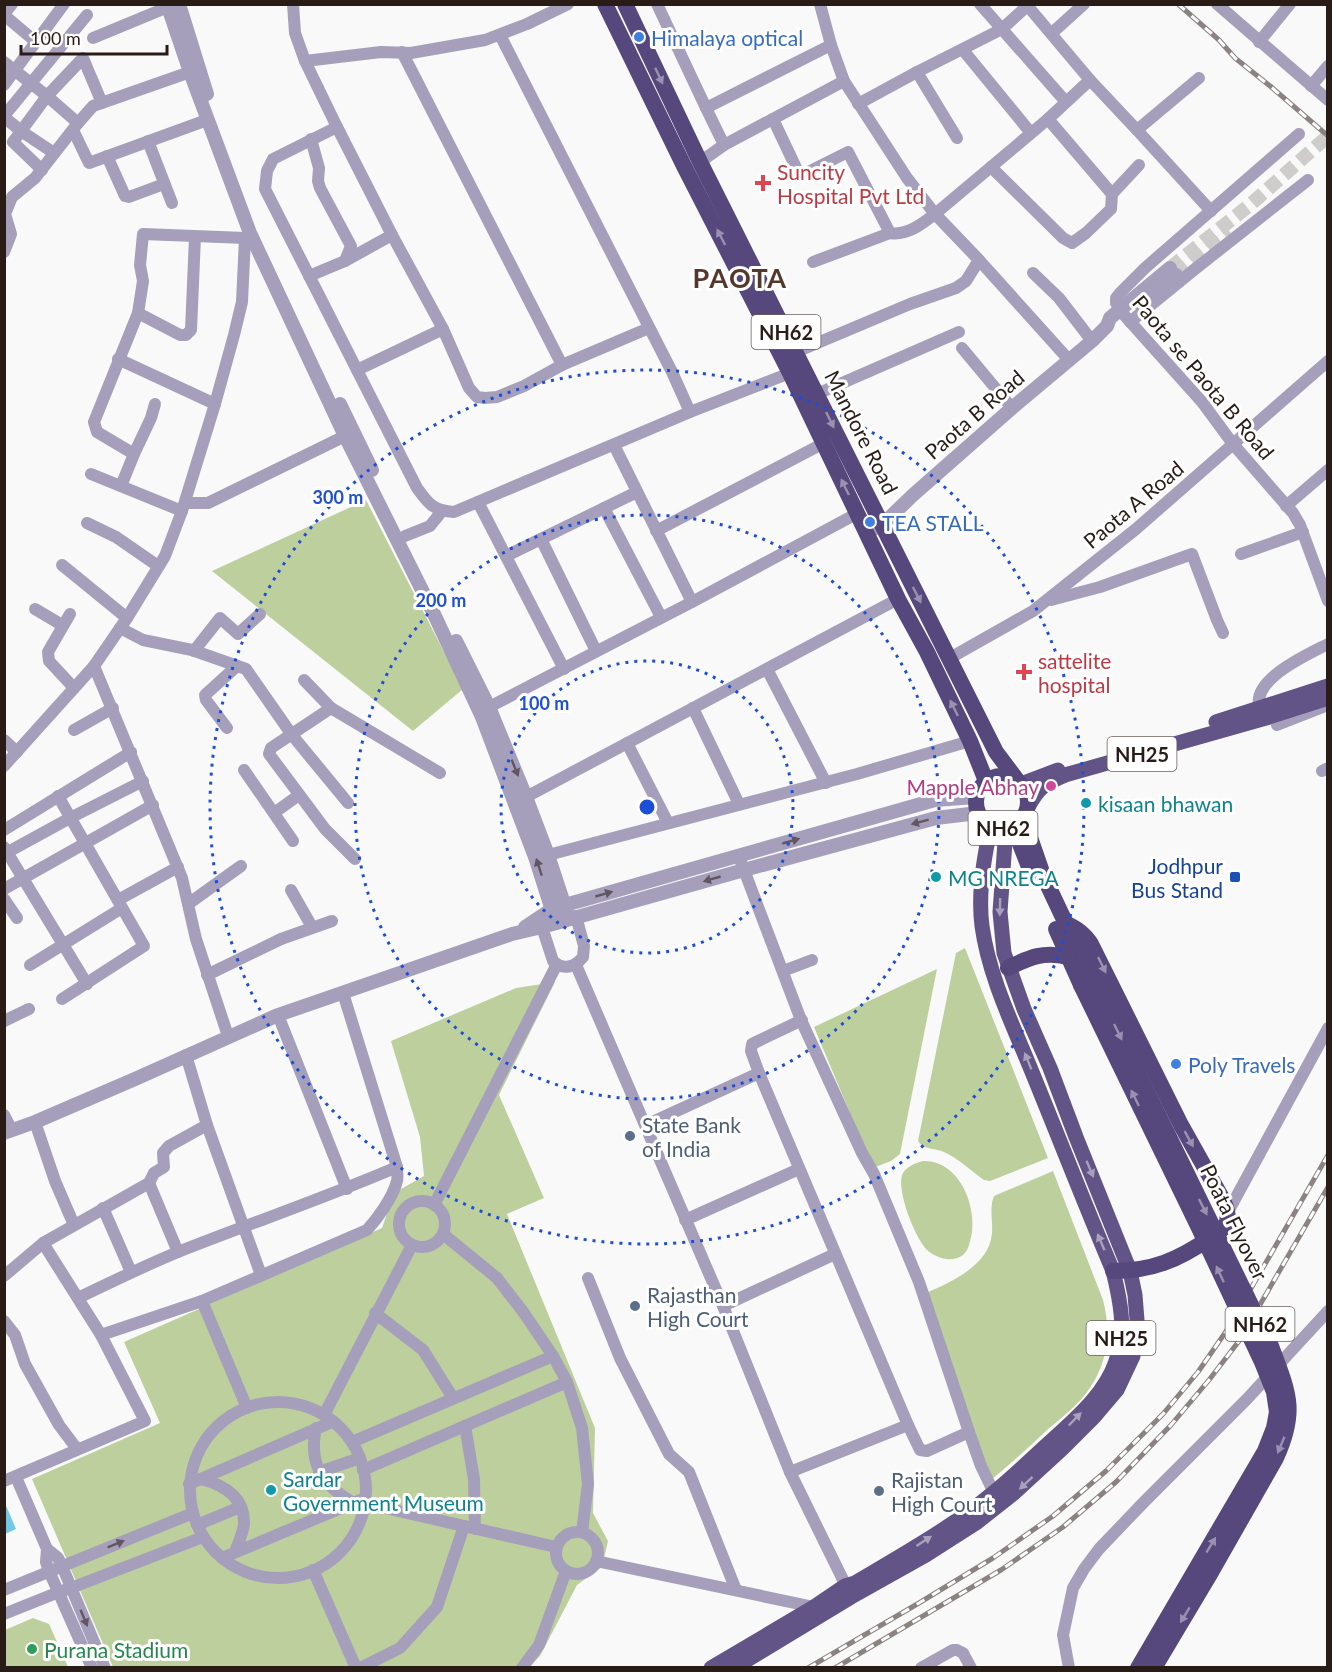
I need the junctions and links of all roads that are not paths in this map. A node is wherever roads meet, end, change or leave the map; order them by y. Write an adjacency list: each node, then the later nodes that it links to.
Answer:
1 (12, 4): 15 (street)
2 (64, 4): 21 (street)
3 (293, 4): 26 (street)
4 (568, 4): 19 (street)
5 (605, 4): 94 (highway, Mandore Road / NH62, one-way to 5)
6 (625, 4): 60 (highway, Mandore Road / NH62, one-way to 60)
7 (657, 4): 43 (street)
8 (820, 4): 23 (street)
9 (980, 4): 17 (street)
10 (1084, 4): 18 (street)
11 (1217, 4): 22 (street)
12 (1290, 4): 22 (street)
13 (171, 5): 20 (street); 30 (street); 120 (street)
14 (1027, 5): 17 (street); 18 (street)
15 (4, 15): 21 (street)
16 (87, 15): 35 (street)
17 (1002, 29): 24 (street); 40 (street)
18 (1052, 33): 33 (street)
19 (500, 34): 25 (street); 83 (street)
20 (93, 38)
21 (36, 42): 29 (street)
22 (1260, 42): 37 (street)
23 (831, 45): 34 (street); 43 (street)
24 (963, 50): 31 (street); 52 (street)
25 (402, 52): 26 (street); 92 (street)
26 (305, 61): 49 (street)
27 (4, 62): 29 (street)
28 (1328, 66): 37 (street)
29 (16, 71): 35 (street); 36 (street)
30 (190, 72): 41 (street); 47 (street)
31 (917, 72): 42 (street); 54 (street)
32 (1199, 78): 50 (street)
33 (1090, 80): 40 (street); 50 (street)
34 (844, 81): 42 (street); 45 (street)
35 (31, 83): 38 (street); 44 (street)
36 (4, 85)
37 (1311, 86): 39 (street)
38 (48, 96): 41 (street); 48 (street); 51 (street)
39 (1328, 100)
40 (1066, 102): 46 (street)
41 (102, 104): 48 (street)
42 (858, 104): 69 (street)
43 (706, 108): 57 (street)
44 (4, 116): 51 (street)
45 (773, 119): 57 (street); 70 (street)
46 (1048, 119): 52 (street); 66 (street)
47 (207, 120): 56 (street); 71 (street)
48 (76, 126): 58 (street); 59 (street)
49 (337, 127): 55 (street); 72 (street)
50 (1137, 130): 68 (street)
51 (21, 131): 58 (street); 63 (street)
52 (1031, 133): 62 (street)
53 (1299, 134): 68 (street, Paota se Paota B Road)
54 (957, 138)
55 (311, 140): 76 (street); 80 (street)
56 (148, 141): 59 (street); 65 (street)
57 (724, 146): 60 (street)
58 (54, 153): 63 (street)
59 (107, 156): 65 (street)
60 (700, 162): 88 (highway, Mandore Road / NH62)
61 (1139, 165): 66 (street)
62 (991, 167): 66 (street); 69 (street)
63 (42, 170): 74 (street)
64 (1308, 180): 82 (street)
65 (164, 184): 67 (street)
66 (1112, 194)
67 (172, 203)
68 (1211, 212): 82 (street, Paota se Paota B Road)
69 (935, 214): 70 (street); 75 (street)
70 (890, 233): 77 (street)
71 (248, 235): 73 (street); 97 (street); 100 (street)
72 (392, 235): 76 (street); 84 (street)
73 (195, 237): 81 (street); 81 (street)
74 (4, 252)
75 (979, 260): 88 (street); 90 (street)
76 (345, 261): 80 (street)
77 (813, 262)
78 (1173, 271): 82 (street, Paota B Road)
79 (1033, 273): 86 (street)
80 (309, 276): 93 (street)
81 (138, 313): 89 (street)
82 (1125, 316): 86 (street, Paota B Road); 102 (street, Paota se Paota B Road)
83 (649, 328): 92 (street); 99 (street)
84 (443, 329): 92 (street); 93 (street)
85 (959, 333): 95 (street)
86 (1092, 341): 90 (street, Paota B Road)
87 (962, 348): 98 (street)
88 (796, 352): 95 (highway, Mandore Road / NH62)
89 (118, 359): 97 (street); 104 (street)
90 (1069, 360): 98 (street, Paota B Road)
91 (1328, 361): 102 (street, Paota A Road)
92 (562, 364)
93 (357, 370): 113 (street)
94 (790, 373): 99 (street); 101 (highway, Mandore Road / NH62)
95 (817, 394): 116 (highway, Mandore Road / NH62, one-way to 116)
96 (155, 404): 104 (street)
97 (215, 404): 111 (street)
98 (1012, 408): 116 (street, Paota B Road)
99 (690, 412): 103 (street)
100 (345, 436): 111 (street); 195 (street, one-way to 100)
101 (824, 443): 114 (highway, Mandore Road / NH62, one-way to 101); 117 (street)
102 (1233, 444): 110 (street, Paota se Paota B Road); 129 (street, Paota A Road)
103 (614, 445): 108 (street); 109 (street)
104 (134, 454): 107 (street)
105 (1328, 470): 110 (street)
106 (91, 474): 107 (street)
107 (120, 486): 111 (street)
108 (637, 492): 112 (street); 117 (street)
109 (478, 502): 113 (street); 123 (street)
110 (1286, 506): 119 (street, Paota se Paota B Road)
111 (183, 507): 125 (street)
112 (604, 508): 121 (street); 133 (street)
113 (442, 512): 120 (street)
114 (858, 513): 118 (highway, Mandore Road / NH62); 128 (street)
115 (87, 524): 125 (street)
116 (883, 524): 118 (street, Paota B Road); 140 (highway, Mandore Road / NH62, one-way to 140)
117 (656, 531): 128 (street)
118 (867, 532): 126 (highway, Mandore Road / NH62)
119 (1303, 532): 122 (street); 127 (street, Paota se Paota B Road)
120 (405, 536): 148 (street)
121 (541, 539): 123 (street); 139 (street)
122 (1241, 554)
123 (506, 556): 143 (street)
124 (62, 565): 134 (street)
125 (158, 566): 134 (street)
126 (898, 599): 144 (street); 157 (highway, Mandore Road / NH62, one-way to 126)
127 (1328, 601)
128 (692, 602): 133 (street)
129 (1044, 602): 136 (street); 140 (street, Paota A Road)
130 (35, 609): 135 (street)
131 (70, 614): 135 (street)
132 (260, 614): 138 (street)
133 (661, 618): 139 (street)
134 (124, 623): 138 (street); 141 (street)
135 (62, 625): 146 (street)
136 (1223, 633)
137 (1328, 644): 152 (street)
138 (194, 651): 142 (street)
139 (596, 651): 143 (street)
140 (950, 658): 166 (highway, Mandore Road / NH62)
141 (94, 666): 146 (street); 149 (street)
142 (237, 666): 153 (street); 155 (street)
143 (564, 669): 148 (street)
144 (767, 669): 151 (street); 167 (street)
145 (304, 680): 150 (street)
146 (74, 688): 159 (street)
147 (1325, 696): 152 (main road, NH25); 152 (street)
148 (489, 707): 170 (street, one-way to 170)
149 (113, 708): 154 (street); 160 (street)
150 (331, 708): 155 (street); 163 (street)
151 (693, 708): 158 (street); 172 (street)
152 (1268, 717): 166 (main road, NH25); 177 (main road, NH25)
153 (227, 728)
154 (74, 730)
155 (292, 735): 168 (street); 171 (street)
156 (4, 740): 159 (street)
157 (970, 741): 165 (highway, Mandore Road / NH62); 167 (street)
158 (627, 743): 170 (street); 178 (street)
159 (17, 752): 161 (street)
160 (131, 752): 164 (street); 169 (street)
161 (4, 766)
162 (244, 770): 175 (street)
163 (440, 773)
164 (143, 781): 173 (street); 176 (street)
165 (986, 781): 166 (highway, NH62); 174 (highway, NH62)
166 (1019, 782): 177 (highway, NH62)
167 (826, 783): 172 (street)
168 (299, 795): 175 (street); 185 (street)
169 (58, 796): 176 (street); 179 (street)
170 (526, 796): 183 (street)
171 (348, 803)
172 (740, 804): 178 (street)
173 (153, 805): 181 (street); 187 (street)
174 (977, 805): 177 (highway, NH62); 184 (street, one-way to 174); 188 (street, one-way to 188)
175 (274, 813): 180 (street)
176 (70, 818): 181 (street); 182 (street)
177 (1012, 821): 199 (highway, NH62); 204 (highway, NH62); 209 (main road, NH25, one-way to 209); 230 (main road, NH25, one-way to 177)
178 (668, 823): 183 (street)
179 (4, 830)
180 (294, 841)
181 (85, 843): 189 (street); 193 (street)
182 (6, 849): 189 (street)
183 (548, 855): 195 (street)
184 (739, 855): 188 (street); 195 (street, one-way to 184)
185 (355, 859)
186 (241, 866): 194 (street)
187 (178, 867): 193 (street); 194 (street)
188 (744, 870): 197 (street, one-way to 197); 210 (street)
189 (24, 877): 190 (street); 203 (street)
190 (4, 889)
191 (291, 890): 200 (street)
192 (4, 899): 196 (street)
193 (120, 904): 203 (street); 213 (street)
194 (188, 904): 211 (street)
195 (559, 907): 197 (street); 202 (street)
196 (17, 918)
197 (567, 920): 201 (street); 208 (street)
198 (332, 921): 200 (street)
199 (1065, 923): 212 (highway, Poata Flyover / NH62); 237 (highway, one-way to 237)
200 (312, 927): 211 (street)
201 (542, 927): 202 (street); 206 (street)
202 (513, 934): 214 (street)
203 (65, 944): 207 (street); 213 (street)
204 (1068, 957): 209 (highway); 212 (highway, Poata Flyover / NH62)
205 (812, 960): 210 (street)
206 (557, 964): 208 (street); 235 (street)
207 (30, 965)
208 (576, 965): 227 (street)
209 (1008, 968): 229 (main road, NH25)
210 (783, 971): 218 (street)
211 (207, 975): 221 (street)
212 (1086, 982): 306 (highway, Poata Flyover / NH62, one-way to 212, bridge); 307 (highway, Poata Flyover / NH62, one-way to 307, bridge)
213 (87, 984): 215 (street)
214 (343, 993): 217 (street); 231 (street)
215 (62, 999)
216 (29, 1010): 219 (street)
217 (278, 1015): 221 (street); 234 (street)
218 (802, 1020): 223 (street); 267 (street)
219 (4, 1021)
220 (1328, 1028): 237 (street)
221 (228, 1036): 222 (street)
222 (186, 1055): 225 (street); 226 (street)
223 (759, 1073): 227 (street); 232 (street)
224 (4, 1115): 228 (street)
225 (35, 1122): 228 (street); 239 (street)
226 (207, 1125): 233 (street); 240 (street)
227 (646, 1125): 238 (street)
228 (8, 1131)
229 (1076, 1137): 230 (main road); 247 (main road, NH25, one-way to 247)
230 (1060, 1144): 246 (main road, NH25, one-way to 230)
231 (397, 1167): 234 (street); 249 (street)
232 (799, 1169): 238 (street); 245 (street)
233 (149, 1183): 236 (street); 244 (street)
234 (347, 1189): 240 (street)
235 (434, 1204): 241 (street); 243 (street)
236 (103, 1208): 239 (street); 248 (street)
237 (1228, 1212): 247 (highway)
238 (685, 1220): 254 (street)
239 (74, 1225): 242 (street)
240 (244, 1227): 244 (street); 249 (street)
241 (442, 1234): 243 (street); 259 (street)
242 (43, 1243): 250 (street); 252 (street)
243 (412, 1245): 256 (street)
244 (178, 1252): 248 (street)
245 (835, 1254): 254 (street); 264 (street)
246 (1113, 1271): 247 (highway); 275 (main road, NH25, one-way to 246)
247 (1130, 1271): 294 (main road, NH25, one-way to 294)
248 (131, 1272): 252 (street)
249 (261, 1275): 253 (street)
250 (4, 1276)
251 (588, 1278): 293 (street)
252 (78, 1298): 258 (street)
253 (202, 1300): 258 (street); 262 (street)
254 (723, 1306): 272 (street)
255 (1328, 1311): 305 (street)
256 (375, 1313): 261 (street); 263 (street)
257 (4, 1321): 269 (street)
258 (101, 1335): 269 (street)
259 (553, 1356): 260 (street); 261 (street)
260 (567, 1382): 265 (street); 280 (street)
261 (453, 1398): 268 (street)
262 (247, 1408): 263 (street); 274 (street)
263 (328, 1419): 266 (street); 268 (street)
264 (908, 1425): 267 (street); 272 (street)
265 (465, 1426): 270 (street); 279 (street)
266 (316, 1428): 271 (street); 274 (street)
267 (969, 1432): 275 (street)
268 (352, 1442): 270 (street)
269 (77, 1449): 273 (street)
270 (362, 1464): 271 (street); 276 (street)
271 (319, 1472): 276 (street)
272 (790, 1472): 294 (street)
273 (10, 1479): 283 (street)
274 (195, 1482): 277 (street); 278 (street)
275 (994, 1493): 294 (main road, NH25, one-way to 275)
276 (361, 1502): 279 (street); 284 (street); 288 (street)
277 (240, 1507): 278 (street); 284 (street)
278 (195, 1519): 281 (street); 287 (street, one-way to 278)
279 (469, 1527): 282 (street); 299 (street)
280 (582, 1532): 282 (street); 286 (street)
281 (203, 1537): 285 (street); 292 (street)
282 (556, 1547): 290 (street)
283 (47, 1549): 287 (street); 289 (street)
284 (235, 1552): 285 (street)
285 (222, 1558): 288 (street)
286 (596, 1561): 290 (street); 293 (street)
287 (62, 1566): 289 (street); 292 (street)
288 (313, 1570): 299 (street)
289 (49, 1571): 291 (street); 292 (street)
290 (566, 1571): 300 (street)
291 (4, 1590)
292 (65, 1590): 296 (street); 297 (street); 298 (street, one-way to 298)
293 (736, 1590): 295 (street)
294 (848, 1591): 295 (main road, NH25); 302 (main road, NH25)
295 (814, 1607): 301 (main road, NH25)
296 (4, 1614)
297 (92, 1668)
298 (105, 1668)
299 (358, 1668)
300 (522, 1668)
301 (711, 1668)
302 (734, 1668)
303 (921, 1668): 304 (street)
304 (971, 1668)
305 (1069, 1668)
306 (1138, 1668)
307 (1154, 1668)

